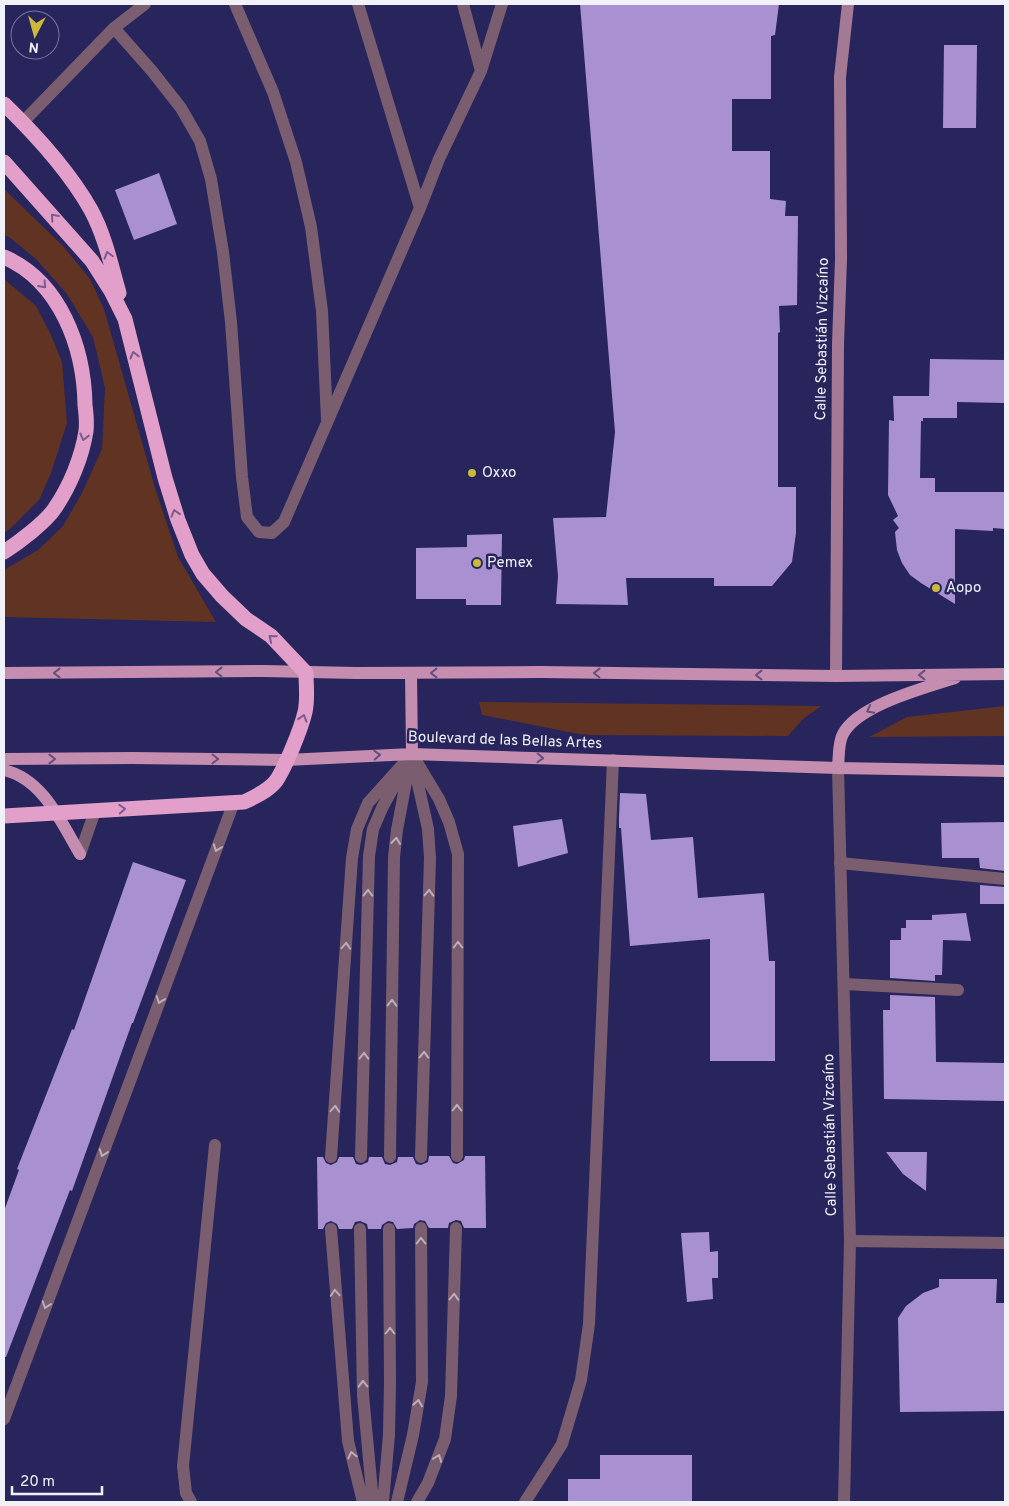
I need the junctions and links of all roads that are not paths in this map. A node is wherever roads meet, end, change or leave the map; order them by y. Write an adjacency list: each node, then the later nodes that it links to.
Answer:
1 (145, 4): 7 (street)
2 (235, 4): 15 (street)
3 (358, 4): 12 (street)
4 (463, 4): 8 (street)
5 (502, 4): 8 (street)
6 (848, 4): 22 (street, Calle Sebastián Vizcaíno)
7 (114, 28): 10 (street); 15 (street)
8 (481, 71): 12 (street)
9 (4, 104): 10 (highway)
10 (23, 122): 14 (highway, one-way to 10)
11 (4, 162): 14 (highway, one-way to 11)
12 (420, 208): 15 (street)
13 (4, 257): 16 (highway, one-way to 16)
14 (126, 319): 18 (highway, one-way to 14)
15 (327, 425)
16 (4, 552)
17 (4, 673): 18 (main road, one-way to 17)
18 (306, 673): 19 (main road); 25 (highway, one-way to 18)
19 (411, 673): 22 (main road, one-way to 19); 23 (main road)
20 (1005, 674): 21 (main road)
21 (965, 675): 22 (main road, one-way to 22); 27 (main road, one-way to 27)
22 (836, 676)
23 (412, 754): 25 (main road, Boulevard de las Bellas Artes, one-way to 23); 26 (main road, Boulevard de las Bellas Artes, one-way to 26); 40 (street, one-way to 23); 41 (street, one-way to 23); 42 (street, one-way to 23); 43 (street, one-way to 23); 44 (street, one-way to 23)
24 (4, 759): 25 (main road, Boulevard de las Bellas Artes, one-way to 25)
25 (286, 760): 30 (highway)
26 (613, 760): 27 (main road, Boulevard de las Bellas Artes); 59 (street)
27 (838, 768): 29 (main road, Boulevard de las Bellas Artes); 35 (street, Calle Sebastián Vizcaíno)
28 (4, 770): 32 (main road)
29 (1005, 771)
30 (234, 802): 31 (highway, one-way to 30); 52 (street, one-way to 52)
31 (95, 811): 32 (highway); 34 (street)
32 (56, 813): 33 (highway); 34 (main road)
33 (4, 816)
34 (80, 854)
35 (840, 863): 36 (street); 37 (street, Calle Sebastián Vizcaíno)
36 (1005, 879)
37 (844, 984): 38 (street); 50 (street, Calle Sebastián Vizcaíno)
38 (958, 990)
39 (215, 1145): 53 (street)
40 (421, 1156)
41 (457, 1156)
42 (331, 1157)
43 (361, 1157)
44 (390, 1157)
45 (421, 1228): 57 (street, one-way to 45)
46 (456, 1228): 58 (street, one-way to 46)
47 (330, 1229): 54 (street, one-way to 47)
48 (360, 1229): 55 (street, one-way to 48)
49 (389, 1229): 56 (street, one-way to 49)
50 (850, 1241): 51 (street); 60 (street, Calle Sebastián Vizcaíno)
51 (1005, 1243)
52 (4, 1419)
53 (191, 1502)
54 (364, 1502)
55 (373, 1502)
56 (383, 1502)
57 (397, 1502)
58 (418, 1502)
59 (525, 1502)
60 (844, 1502)

